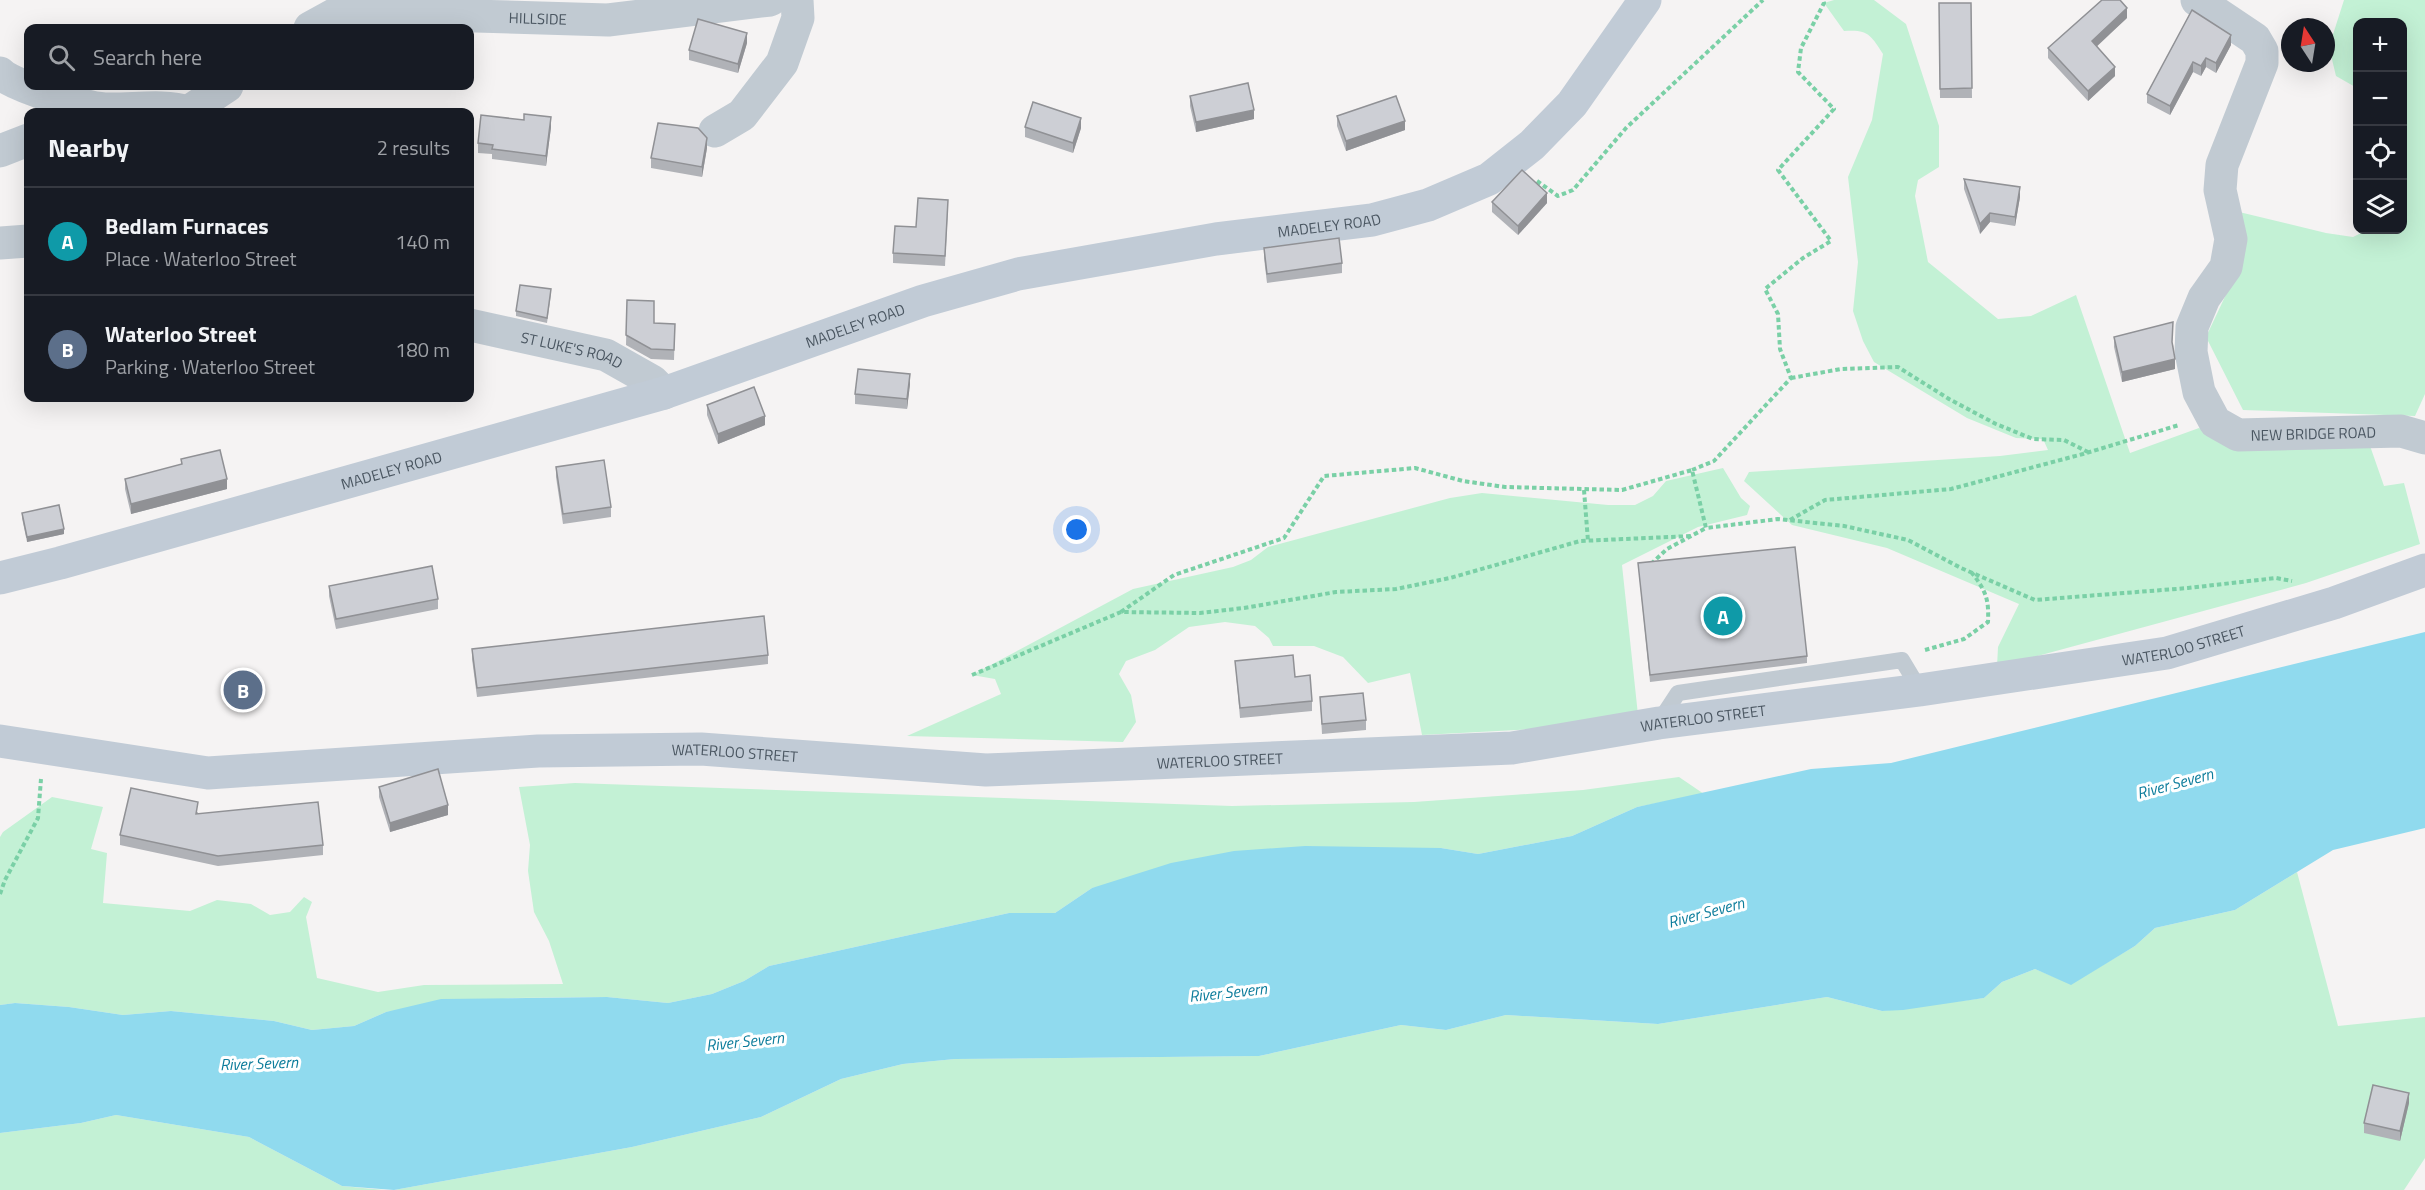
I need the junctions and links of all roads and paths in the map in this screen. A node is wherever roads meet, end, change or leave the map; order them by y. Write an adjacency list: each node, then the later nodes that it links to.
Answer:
1 (770, 0): 7 (street, HILLSIDE)
2 (797, 0): 15 (street)
3 (1646, 0): 23 (main road, MADELEY ROAD)
4 (1763, 0): 18 (path)
5 (1823, 0): 22 (path)
6 (2197, 0): 24 (street, NEW BRIDGE ROAD)
7 (337, 6): 8 (street, HILLSIDE)
8 (315, 24)
9 (0, 73): 10 (street)
10 (24, 86)
11 (34, 90): 13 (street)
12 (221, 90): 14 (street)
13 (99, 108)
14 (194, 108)
15 (715, 131)
16 (24, 142): 17 (street)
17 (0, 151)
18 (1573, 190)
19 (24, 241): 20 (street)
20 (0, 243)
21 (474, 326): 23 (street, ST LUKE'S ROAD)
22 (1791, 378): 26 (path); 27 (path)
23 (664, 393): 36 (main road, MADELEY ROAD)
24 (2211, 415): 25 (street, NEW BRIDGE ROAD); 26 (path)
25 (2425, 438)
26 (2088, 452): 29 (path)
27 (1692, 470): 28 (path); 30 (path)
28 (1584, 490): 32 (path); 38 (path)
29 (1789, 520): 30 (path); 35 (path)
30 (1706, 528): 31 (path)
31 (1692, 536): 32 (path); 33 (path)
32 (1588, 541): 38 (path)
33 (1650, 566)
34 (2425, 570): 37 (main road, WATERLOO STREET)
35 (1971, 572): 37 (path); 39 (path)
36 (0, 578)
37 (2334, 603): 42 (main road, WATERLOO STREET)
38 (1122, 612): 40 (path)
39 (1938, 645)
40 (972, 675)
41 (0, 741): 42 (main road, WATERLOO STREET)
42 (44, 748): 43 (path)
43 (0, 894)

